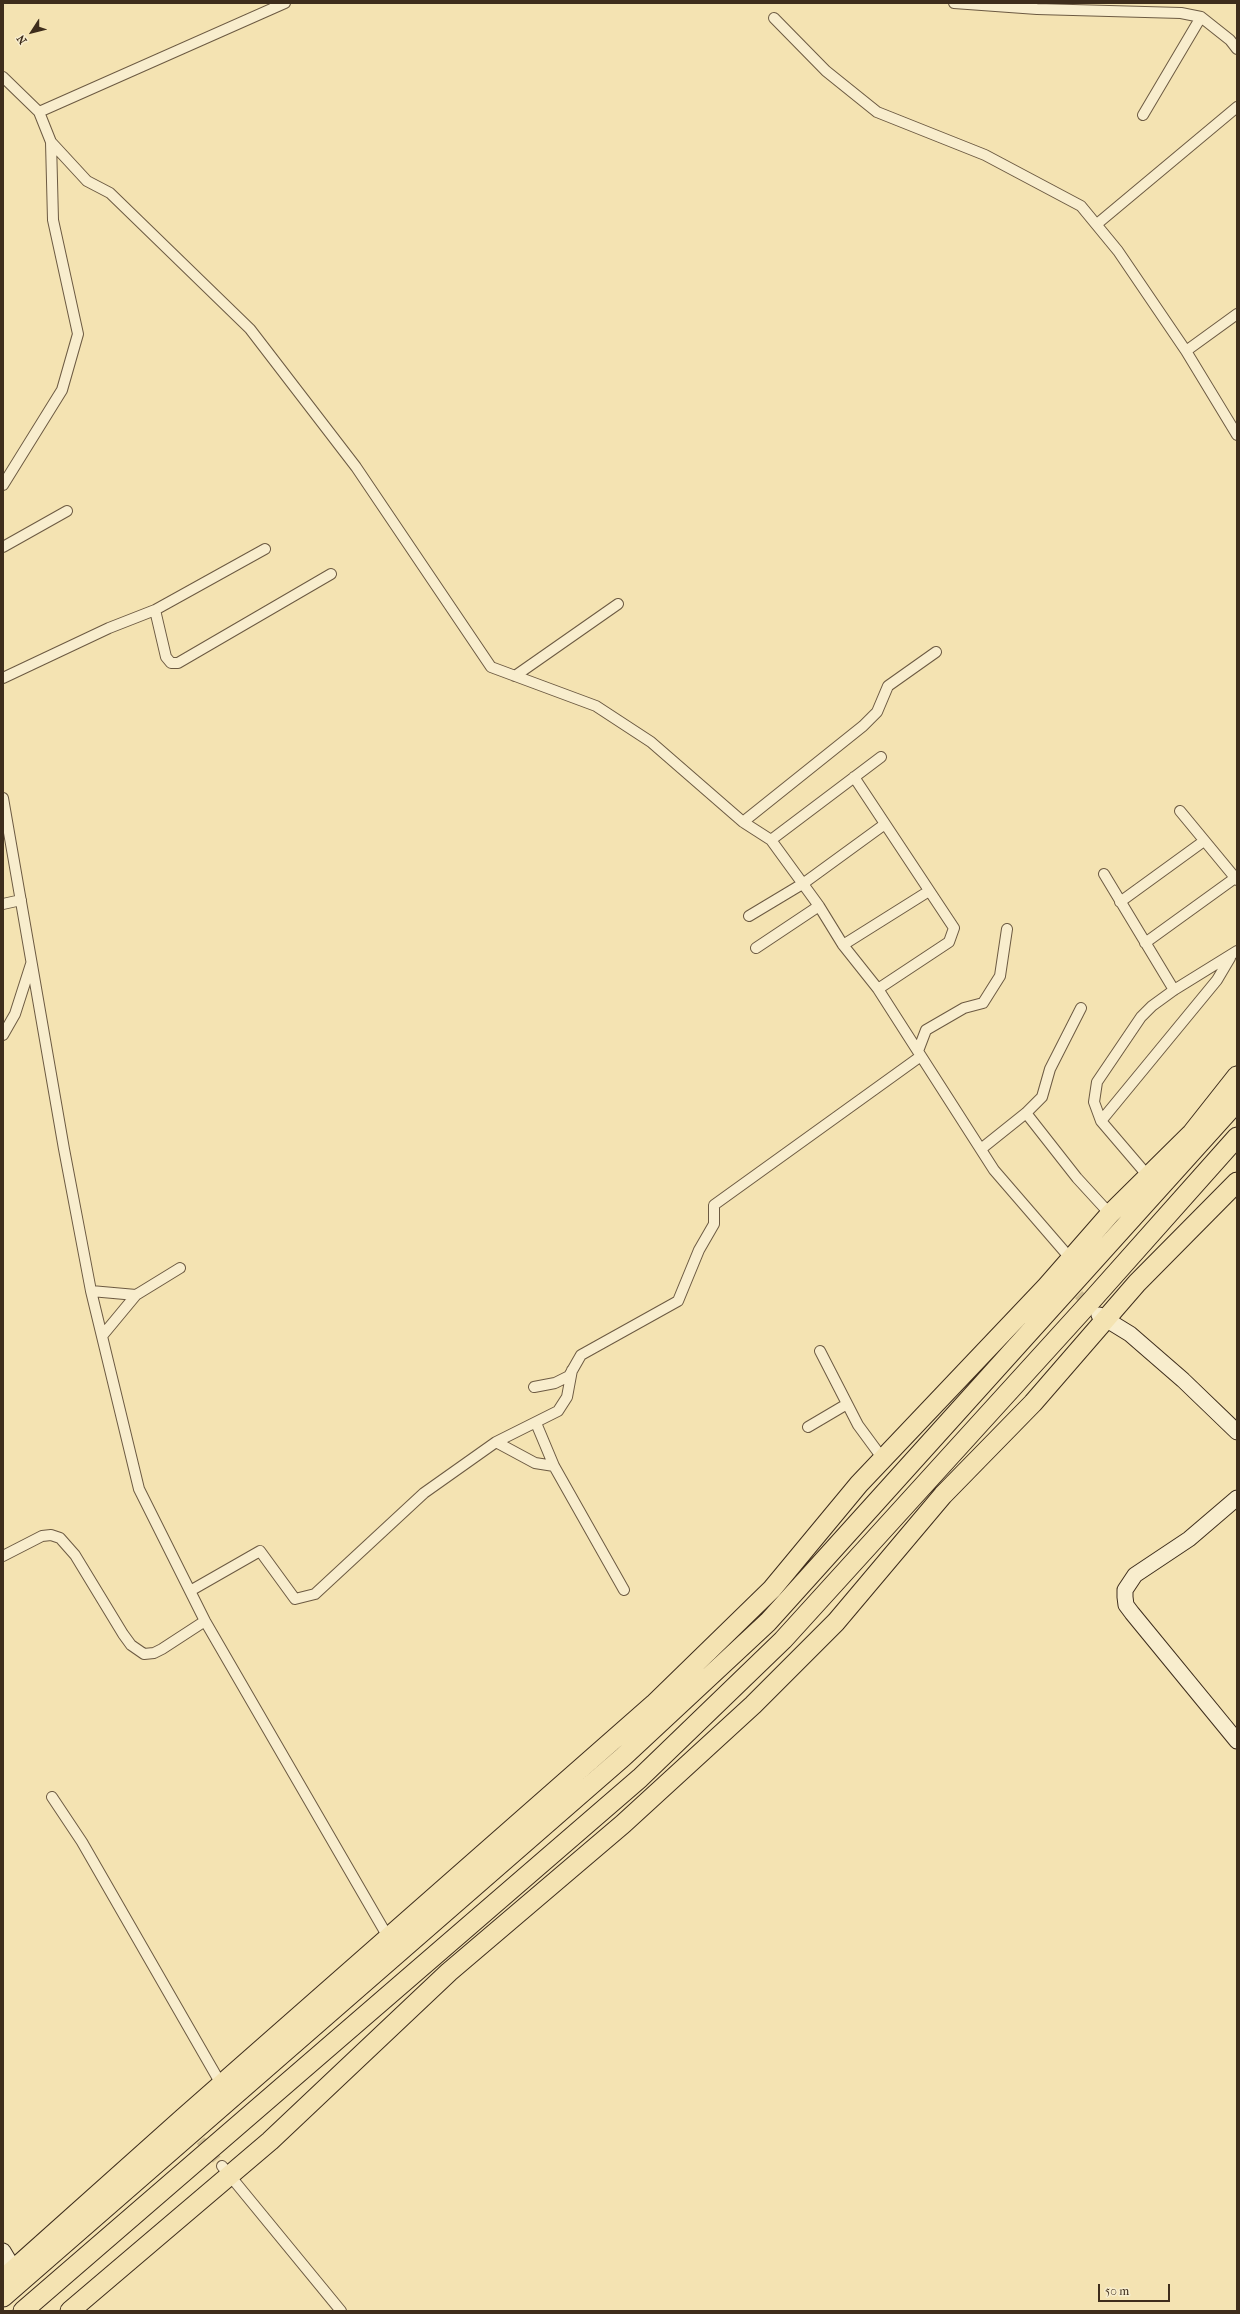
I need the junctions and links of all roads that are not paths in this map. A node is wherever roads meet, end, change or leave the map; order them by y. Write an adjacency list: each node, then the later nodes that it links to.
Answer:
1 (285, 3): 10 (street)
2 (954, 3): 3 (street)
3 (978, 4): 4 (street)
4 (1070, 6): 5 (street)
5 (1201, 17): 7 (street); 11 (street)
6 (774, 18): 13 (street)
7 (1237, 50)
8 (3, 77): 10 (street)
9 (1237, 107): 13 (street)
10 (39, 112): 12 (street)
11 (1143, 115)
12 (51, 142): 17 (street); 25 (street)
13 (1097, 224): 15 (street)
14 (1237, 314): 15 (street)
15 (1186, 351): 16 (street)
16 (1237, 435)
17 (3, 485)
18 (67, 511): 19 (street)
19 (3, 547)
20 (265, 549): 23 (street)
21 (331, 574): 23 (street)
22 (618, 604): 25 (street)
23 (155, 610): 26 (street)
24 (936, 652): 31 (street)
25 (515, 676): 31 (street)
26 (3, 678)
27 (881, 757): 28 (street)
28 (854, 777): 32 (street); 33 (street)
29 (3, 798): 39 (street)
30 (1180, 811): 34 (street)
31 (743, 822): 33 (street)
32 (885, 824): 37 (street); 38 (street)
33 (771, 840): 37 (street)
34 (1204, 841): 36 (street); 40 (street)
35 (1104, 874): 40 (street)
36 (1236, 879): 45 (street)
37 (804, 883): 42 (street); 43 (street)
38 (930, 891): 46 (street); 50 (street)
39 (21, 900): 41 (street); 49 (street)
40 (1120, 902): 45 (street)
41 (3, 904)
42 (820, 906): 46 (street); 47 (street)
43 (748, 916)
44 (1007, 929): 54 (street)
45 (1145, 943): 51 (street)
46 (842, 945): 50 (street)
47 (756, 948)
48 (1234, 954): 51 (street); 58 (street)
49 (32, 962): 53 (street); 66 (street)
50 (878, 989): 54 (street)
51 (1174, 990): 58 (street)
52 (1081, 1008): 57 (street)
53 (3, 1035)
54 (919, 1054): 60 (street); 71 (street)
55 (1237, 1076): 61 (highway)
56 (1237, 1102): 94 (highway)
57 (1026, 1113): 60 (street); 63 (street)
58 (1101, 1121): 61 (street)
59 (1237, 1137): 87 (highway)
60 (981, 1149): 64 (street)
61 (1148, 1176): 63 (highway)
62 (1237, 1182): 68 (highway)
63 (1110, 1214): 64 (highway)
64 (1070, 1258): 78 (highway)
65 (180, 1268): 67 (street)
66 (91, 1291): 67 (street); 69 (street)
67 (136, 1295): 69 (street)
68 (1103, 1316): 76 (street); 88 (highway)
69 (102, 1336): 83 (street)
70 (820, 1351): 73 (street)
71 (572, 1370): 72 (street); 74 (street)
72 (534, 1388)
73 (847, 1404): 75 (street); 78 (street)
74 (536, 1423): 77 (street); 79 (street)
75 (808, 1427)
76 (1237, 1432)
77 (496, 1442): 79 (street); 83 (street)
78 (883, 1459): 89 (highway)
79 (554, 1466): 82 (street)
80 (1237, 1498): 85 (street)
81 (3, 1556): 84 (street)
82 (624, 1590)
83 (190, 1591): 84 (street)
84 (205, 1621): 89 (street)
85 (1237, 1742)
86 (52, 1797): 90 (street)
87 (483, 1914): 88 (highway); 95 (highway)
88 (497, 1932): 91 (highway)
89 (388, 1937): 90 (highway)
90 (221, 2084): 93 (highway)
91 (226, 2171): 96 (highway); 97 (street)
92 (3, 2251): 93 (street)
93 (9, 2275)
94 (3, 2298)
95 (23, 2311)
96 (70, 2311)
97 (341, 2311)

